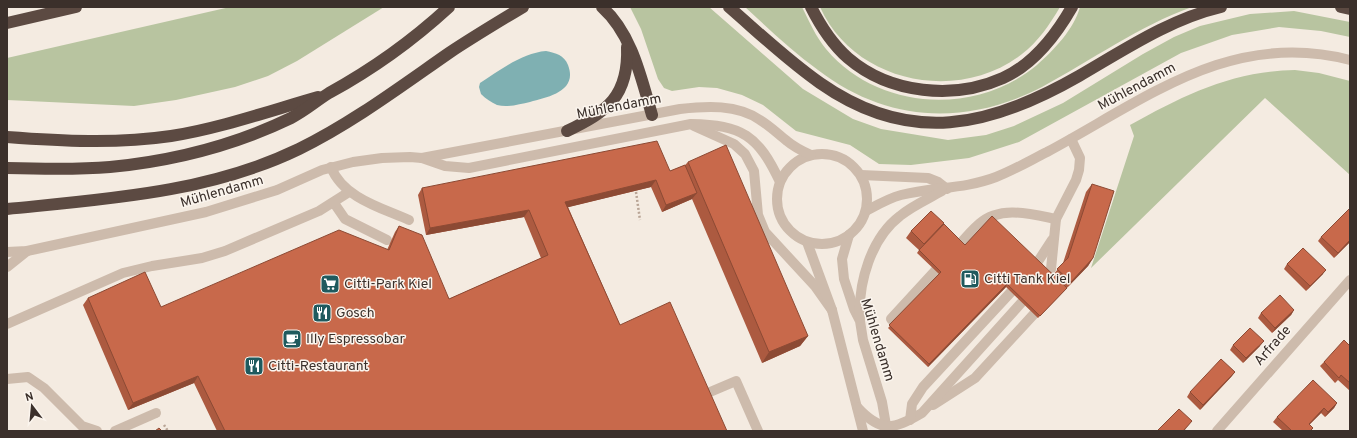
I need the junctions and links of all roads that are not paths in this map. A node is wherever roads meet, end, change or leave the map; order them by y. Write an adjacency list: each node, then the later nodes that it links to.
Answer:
1 (76, 7): 11 (highway)
2 (450, 7): 14 (highway)
3 (523, 7): 30 (highway)
4 (602, 7): 12 (highway)
5 (729, 7): 8 (highway)
6 (811, 7): 7 (highway)
7 (1072, 7)
8 (1220, 7)
9 (1341, 7): 10 (highway)
10 (1350, 9)
11 (7, 23)
12 (627, 42): 15 (highway); 18 (highway)
13 (1350, 60): 20 (street, Mühlendamm)
14 (327, 94): 19 (highway); 24 (highway)
15 (652, 115): 17 (street); 18 (street, Mühlendamm); 21 (street, Mühlendamm)
16 (691, 124): 17 (street, Mühlendamm); 26 (street, Mühlendamm); 48 (street)
17 (661, 130): 22 (street, Mühlendamm)
18 (567, 131): 22 (street, Mühlendamm)
19 (7, 137)
20 (1072, 139): 27 (street, Mühlendamm); 32 (street)
21 (811, 155): 25 (street, Mühlendamm); 26 (street, Mühlendamm)
22 (422, 158): 23 (street, Mühlendamm)
23 (332, 167): 28 (street); 39 (street, Mühlendamm)
24 (7, 168)
25 (861, 175): 27 (street); 31 (street, Mühlendamm)
26 (780, 182): 38 (street, Mühlendamm)
27 (947, 188): 31 (street, Mühlendamm); 50 (street)
28 (349, 192): 29 (street); 33 (street)
29 (334, 203): 36 (street); 52 (street)
30 (7, 209)
31 (866, 211): 34 (street, Mühlendamm)
32 (1056, 219): 35 (street); 37 (street)
33 (409, 220)
34 (849, 235): 38 (street, Mühlendamm); 50 (street, Mühlendamm)
35 (1054, 238): 41 (street); 44 (street)
36 (387, 240)
37 (965, 241)
38 (807, 242): 48 (street)
39 (27, 251): 40 (street, Mühlendamm); 42 (street, Mühlendamm)
40 (7, 252)
41 (1036, 263)
42 (7, 267)
43 (936, 270): 51 (street)
44 (1048, 274)
45 (1350, 280): 64 (street, Arfrade)
46 (1005, 294): 58 (street)
47 (1022, 302): 57 (street)
48 (832, 310): 55 (street)
49 (1034, 314): 57 (street)
50 (860, 321): 59 (street, Mühlendamm)
51 (894, 322)
52 (7, 324)
53 (7, 379): 60 (street)
54 (703, 395): 62 (street)
55 (858, 407): 59 (street); 63 (street)
56 (156, 413): 61 (street)
57 (922, 413): 58 (street)
58 (910, 420): 59 (street)
59 (886, 429)
60 (97, 431)
61 (115, 431)
62 (758, 431)
63 (863, 431)
64 (1217, 431)

